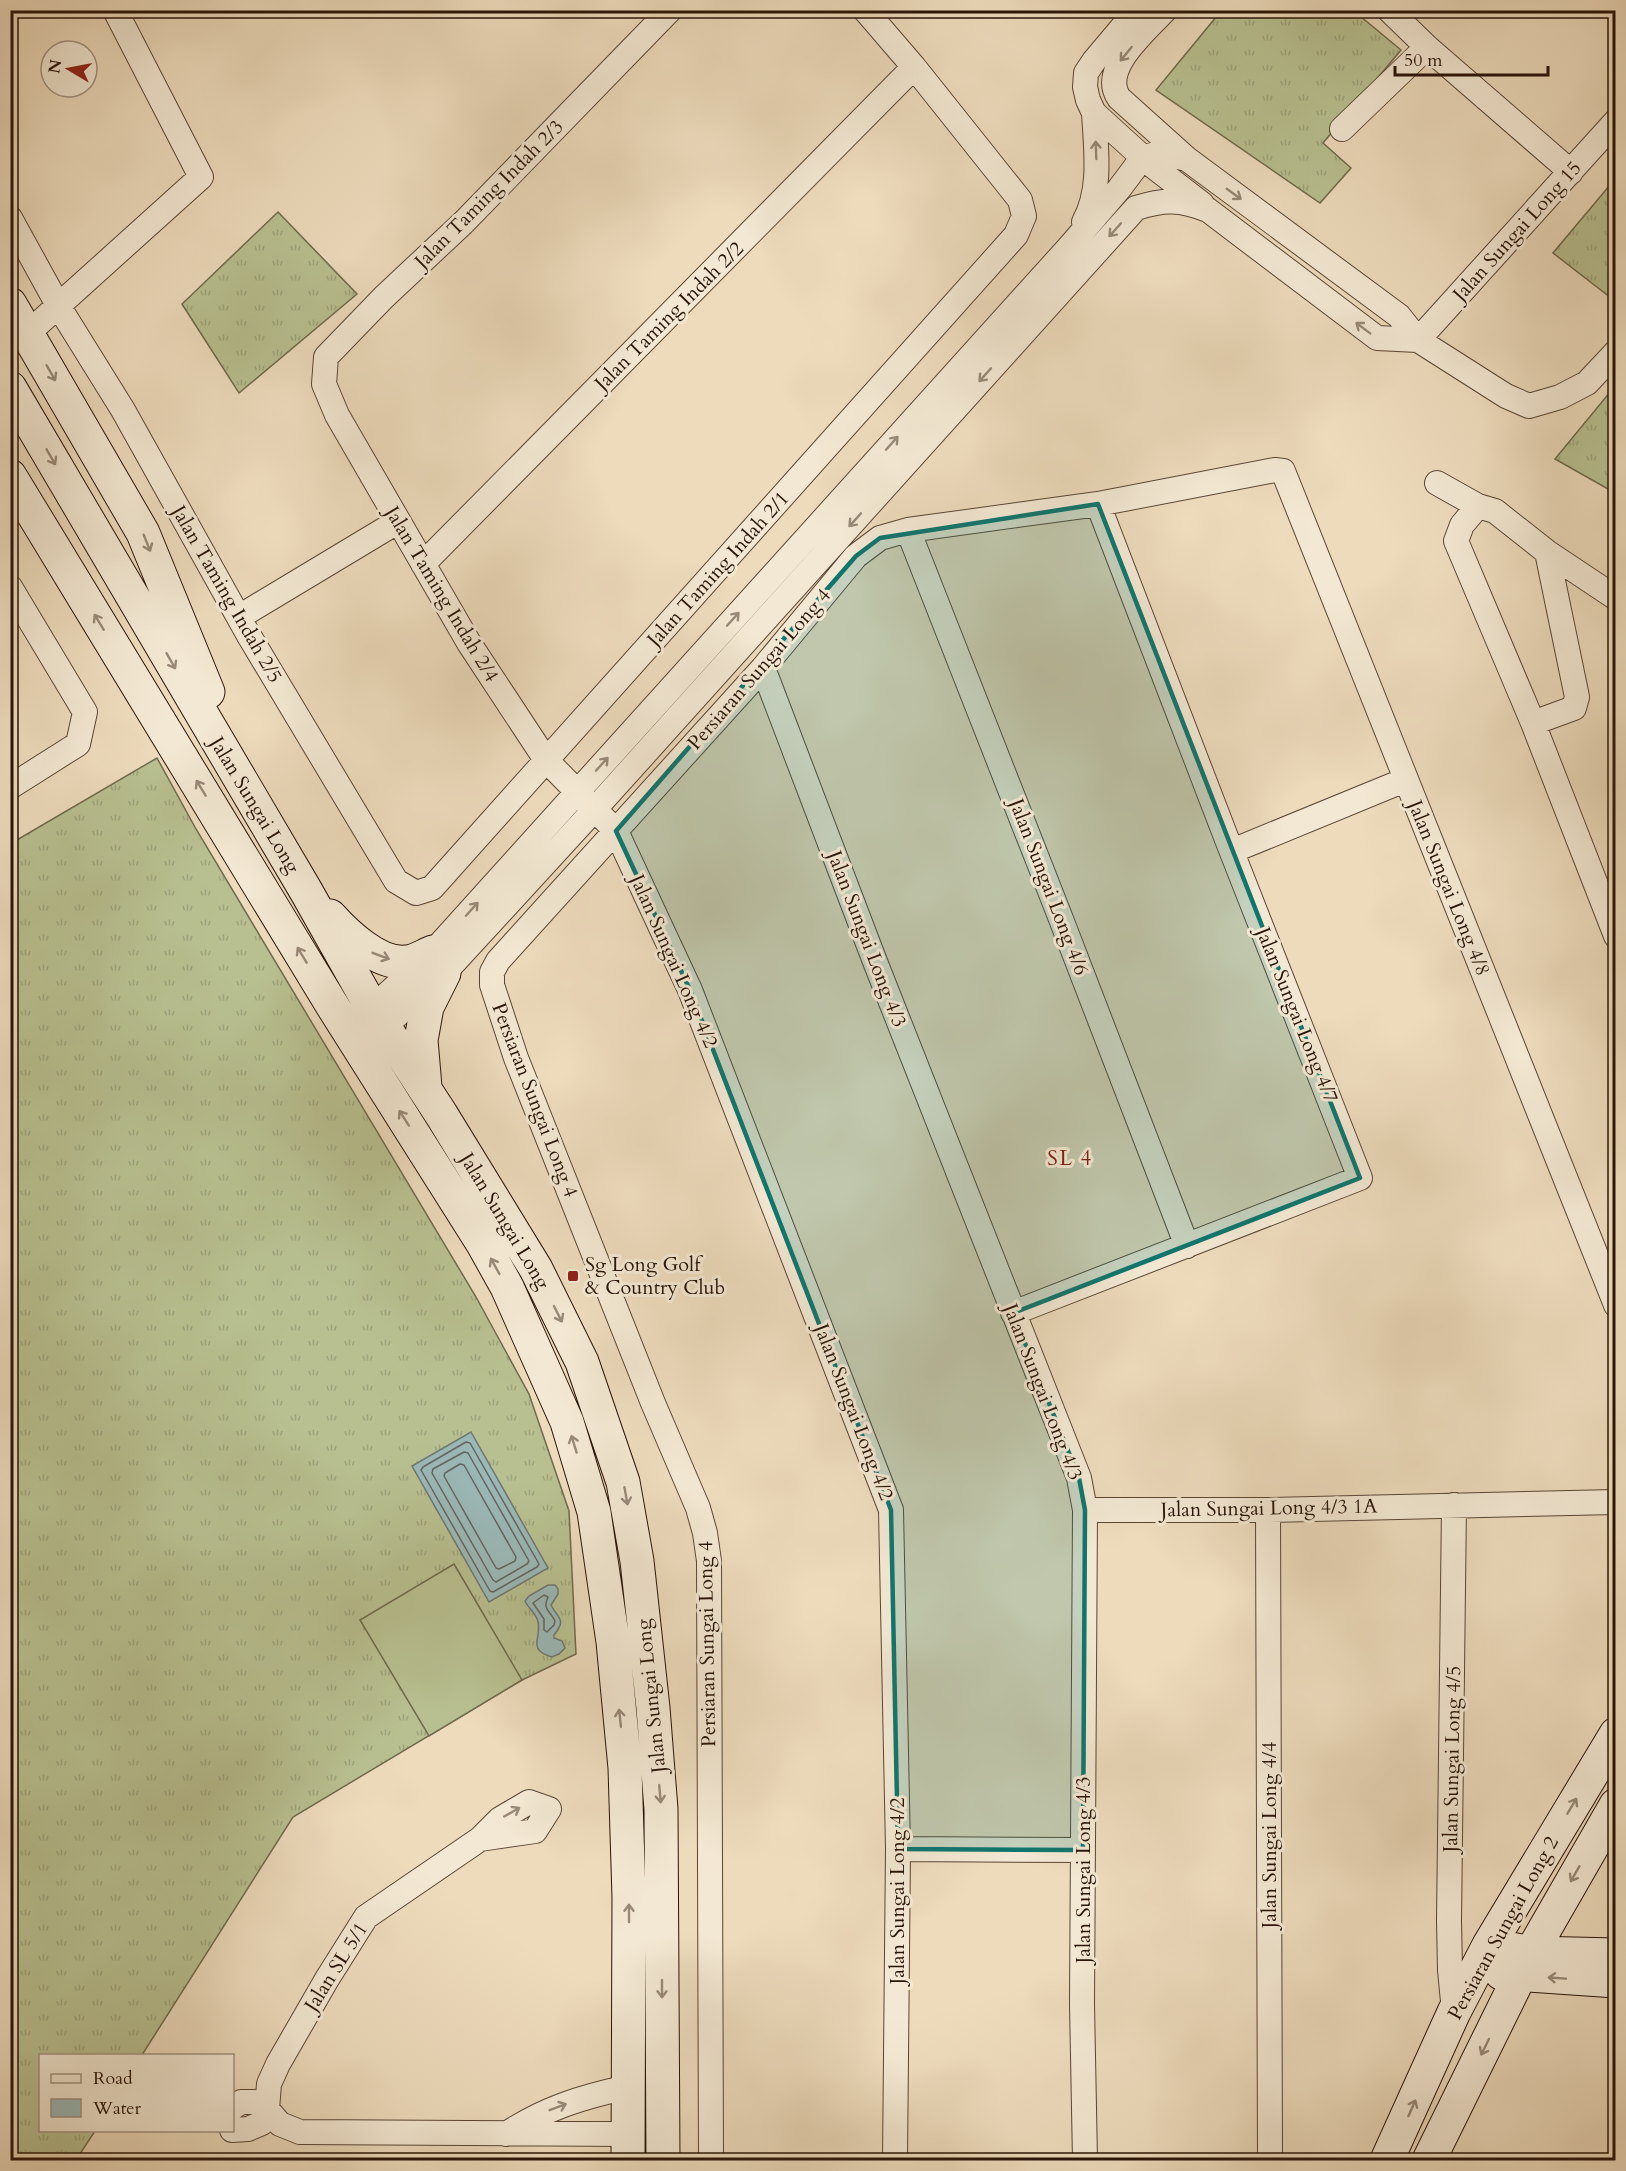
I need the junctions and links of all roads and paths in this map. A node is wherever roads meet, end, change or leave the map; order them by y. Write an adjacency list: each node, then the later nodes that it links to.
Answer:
1 (115, 10): 19 (street)
2 (670, 10): 23 (street, Jalan Taming Indah 2/3)
3 (865, 10): 8 (street)
4 (1137, 10): 9 (street)
5 (1165, 10): 12 (street, one-way to 12)
6 (1389, 10): 7 (street)
7 (1427, 47): 11 (street); 13 (street)
8 (914, 67): 33 (street, Jalan Taming Indah 2/2); 39 (street, Jalan Taming Indah 2/1)
9 (1094, 113): 12 (street); 17 (street, one-way to 9)
10 (1616, 121): 13 (street, Jalan Sungai Long 15)
11 (1342, 129)
12 (1155, 153): 14 (street); 15 (street); 17 (street); 21 (street, one-way to 21)
13 (1571, 172): 21 (street, Jalan Sungai Long 15)
14 (1136, 208): 15 (street); 44 (street, one-way to 44)
15 (1208, 210): 21 (street, one-way to 15)
16 (10, 218): 19 (street, Jalan Taming Indah 2/5)
17 (1071, 245): 42 (street, one-way to 17)
18 (10, 304): 20 (street)
19 (59, 307): 20 (street); 36 (street, Jalan Taming Indah 2/5)
20 (28, 333): 43 (street, one-way to 43)
21 (1418, 340): 22 (street)
22 (1616, 352)
23 (324, 384): 30 (street, Jalan Taming Indah 2/4)
24 (10, 388): 43 (street, Jalan Sungai Long, one-way to 43)
25 (1283, 471): 28 (street, Persiaran Sungai Long 4); 40 (street, Jalan Sungai Long 4/8)
26 (10, 476): 51 (street, Jalan Sungai Long, one-way to 26)
27 (1437, 483): 29 (street)
28 (1098, 504): 31 (street, Persiaran Sungai Long 4); 46 (street, Jalan Sungai Long 4/7)
29 (1478, 506): 32 (street); 38 (street)
30 (398, 522): 33 (street, Jalan Taming Indah 2/4); 36 (street)
31 (908, 530): 37 (street, Persiaran Sungai Long 4); 56 (street, Jalan Sungai Long 4/6)
32 (1547, 552): 35 (street); 38 (street)
33 (423, 564): 39 (street, Jalan Taming Indah 2/4)
34 (10, 586): 41 (street)
35 (1616, 598)
36 (239, 617): 47 (street, Jalan Taming Indah 2/5)
37 (763, 668): 45 (street, Persiaran Sungai Long 4); 58 (street, Jalan Sungai Long 4/3)
38 (1533, 723): 49 (street)
39 (546, 760): 42 (street, Jalan Taming Indah 2/4); 47 (street, Jalan Taming Indah 2/1)
40 (1405, 780): 46 (street); 57 (street, Jalan Sungai Long 4/8)
41 (10, 787)
42 (576, 793): 44 (street, Jalan Sungai Long 4/2); 50 (street, one-way to 42)
43 (253, 802): 48 (street, Jalan Sungai Long)
44 (594, 810): 45 (street, Jalan Sungai Long 4/2); 50 (street)
45 (616, 831): 66 (street, Jalan Sungai Long 4/2); 82 (street, Persiaran Sungai Long 4)
46 (1232, 851): 56 (street, Jalan Sungai Long 4/7)
47 (396, 881)
48 (306, 891): 50 (street, one-way to 50); 51 (street, Jalan Sungai Long)
49 (1616, 936)
50 (438, 963): 51 (street); 52 (street)
51 (371, 1029): 52 (street, Jalan Sungai Long); 54 (street, Jalan Sungai Long, one-way to 51)
52 (425, 1091): 53 (street, Jalan Sungai Long)
53 (454, 1137): 54 (street); 55 (street, Jalan Sungai Long)
54 (447, 1176): 55 (street); 75 (street, Jalan Sungai Long, one-way to 54)
55 (487, 1191): 81 (street, Jalan Sungai Long, one-way to 81)
56 (1187, 1246): 58 (street, Jalan Sungai Long 4/7)
57 (1616, 1305)
58 (1013, 1313): 61 (street, Jalan Sungai Long 4/3)
59 (1616, 1502): 60 (street, Jalan Sungai Long 4/3 1A)
60 (1454, 1505): 62 (street, Jalan Sungai Long 4/3 1A); 74 (street, Jalan Sungai Long 4/5)
61 (1085, 1510): 62 (street, Jalan Sungai Long 4/3 1A); 67 (street, Jalan Sungai Long 4/3)
62 (1268, 1510): 85 (street, Jalan Sungai Long 4/4)
63 (1616, 1734): 71 (street, Persiaran Sungai Long 2, one-way to 63)
64 (1616, 1806): 68 (street, Persiaran Sungai Long 2, one-way to 68)
65 (480, 1839): 77 (street, Jalan SL 5/1)
66 (898, 1849): 67 (street); 83 (street, Jalan Sungai Long 4/2)
67 (1083, 1850): 84 (street, Jalan Sungai Long 4/3)
68 (1553, 1913): 69 (street); 72 (street, Persiaran Sungai Long 2)
69 (1576, 1954): 70 (street); 72 (street)
70 (1616, 1955)
71 (1483, 1958): 72 (street); 74 (street, Persiaran Sungai Long 2)
72 (1526, 1964): 73 (street, one-way to 72); 87 (street, Persiaran Sungai Long 2, one-way to 87)
73 (1616, 1981)
74 (1454, 2012): 86 (street, Persiaran Sungai Long 2, one-way to 74)
75 (628, 2087): 79 (street, one-way to 75); 80 (street, Jalan Sungai Long)
76 (234, 2107): 77 (street)
77 (267, 2109): 78 (street); 79 (street)
78 (234, 2130)
79 (506, 2134): 80 (street)
80 (628, 2147)
81 (663, 2160)
82 (711, 2160)
83 (895, 2160)
84 (1085, 2160)
85 (1270, 2160)
86 (1388, 2160)
87 (1429, 2160)

